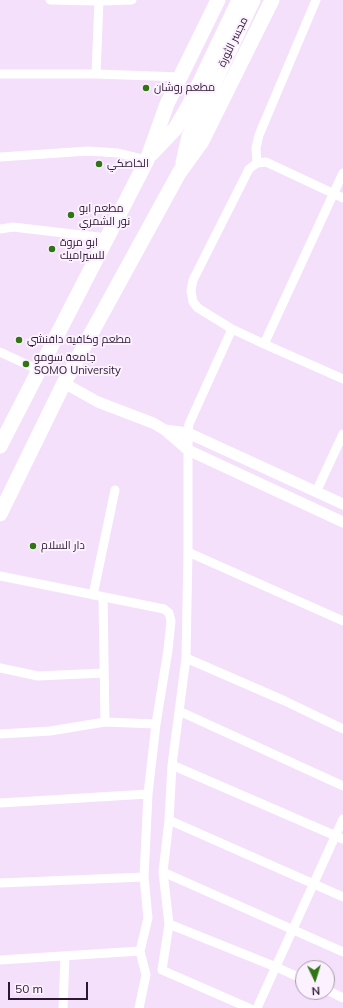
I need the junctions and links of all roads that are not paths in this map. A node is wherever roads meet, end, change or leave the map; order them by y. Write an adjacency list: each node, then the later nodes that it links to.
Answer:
1 (50, 0): 8 (street)
2 (132, 0): 8 (street)
3 (218, 0): 11 (highway)
4 (239, 0): 12 (highway, مجسر الثورة)
5 (253, 0): 12 (highway, مجسر الثورة)
6 (272, 0): 16 (highway)
7 (316, 0): 15 (street)
8 (99, 1): 10 (street)
9 (0, 74): 10 (street)
10 (96, 74): 11 (street)
11 (181, 77): 14 (highway)
12 (194, 109): 14 (highway, مجسر الثورة); 16 (highway, مجسر الثورة)
13 (0, 157): 14 (street)
14 (147, 160): 21 (highway)
15 (257, 163): 18 (street); 22 (street)
16 (179, 173): 27 (highway)
17 (343, 173): 18 (street)
18 (333, 194): 19 (street); 23 (street)
19 (343, 198)
20 (0, 229): 21 (street)
21 (107, 238): 25 (highway)
22 (232, 329): 23 (street); 29 (street)
23 (264, 344): 26 (street)
24 (0, 352): 25 (street)
25 (39, 370): 31 (highway)
26 (343, 379)
27 (64, 383): 28 (street); 36 (highway)
28 (165, 430): 29 (street); 32 (street)
29 (188, 433): 32 (street); 34 (street)
30 (343, 434): 34 (street)
31 (0, 446)
32 (188, 450): 37 (street); 38 (street)
33 (115, 490): 40 (street)
34 (316, 492): 35 (street)
35 (343, 504)
36 (0, 514)
37 (343, 522)
38 (188, 552): 42 (street); 43 (street)
39 (0, 576): 40 (street)
40 (93, 595): 41 (street)
41 (103, 597): 45 (street); 48 (street)
42 (343, 621)
43 (186, 658): 46 (street); 49 (street)
44 (0, 668): 45 (street)
45 (104, 673): 47 (street)
46 (179, 711): 51 (street); 52 (street)
47 (105, 722): 48 (street); 50 (street)
48 (156, 724): 53 (street)
49 (343, 729)
50 (0, 734)
51 (172, 765): 56 (street); 57 (street)
52 (343, 786)
53 (148, 794): 54 (street); 59 (street)
54 (0, 803)
55 (343, 819): 57 (street)
56 (169, 820): 58 (street); 61 (street)
57 (339, 838): 61 (street)
58 (163, 872): 63 (street); 64 (street)
59 (144, 877): 60 (street); 65 (street)
60 (0, 883)
61 (314, 884): 62 (street); 64 (street)
62 (343, 897)
63 (169, 924): 69 (street); 73 (street)
64 (293, 930): 66 (street); 69 (street)
65 (140, 951): 67 (street); 72 (street)
66 (343, 952)
67 (65, 956): 68 (street); 71 (street)
68 (0, 960)
69 (276, 967): 70 (street); 74 (street)
70 (295, 975)
71 (63, 1008)
72 (139, 1008)
73 (249, 1008)
74 (257, 1008)

